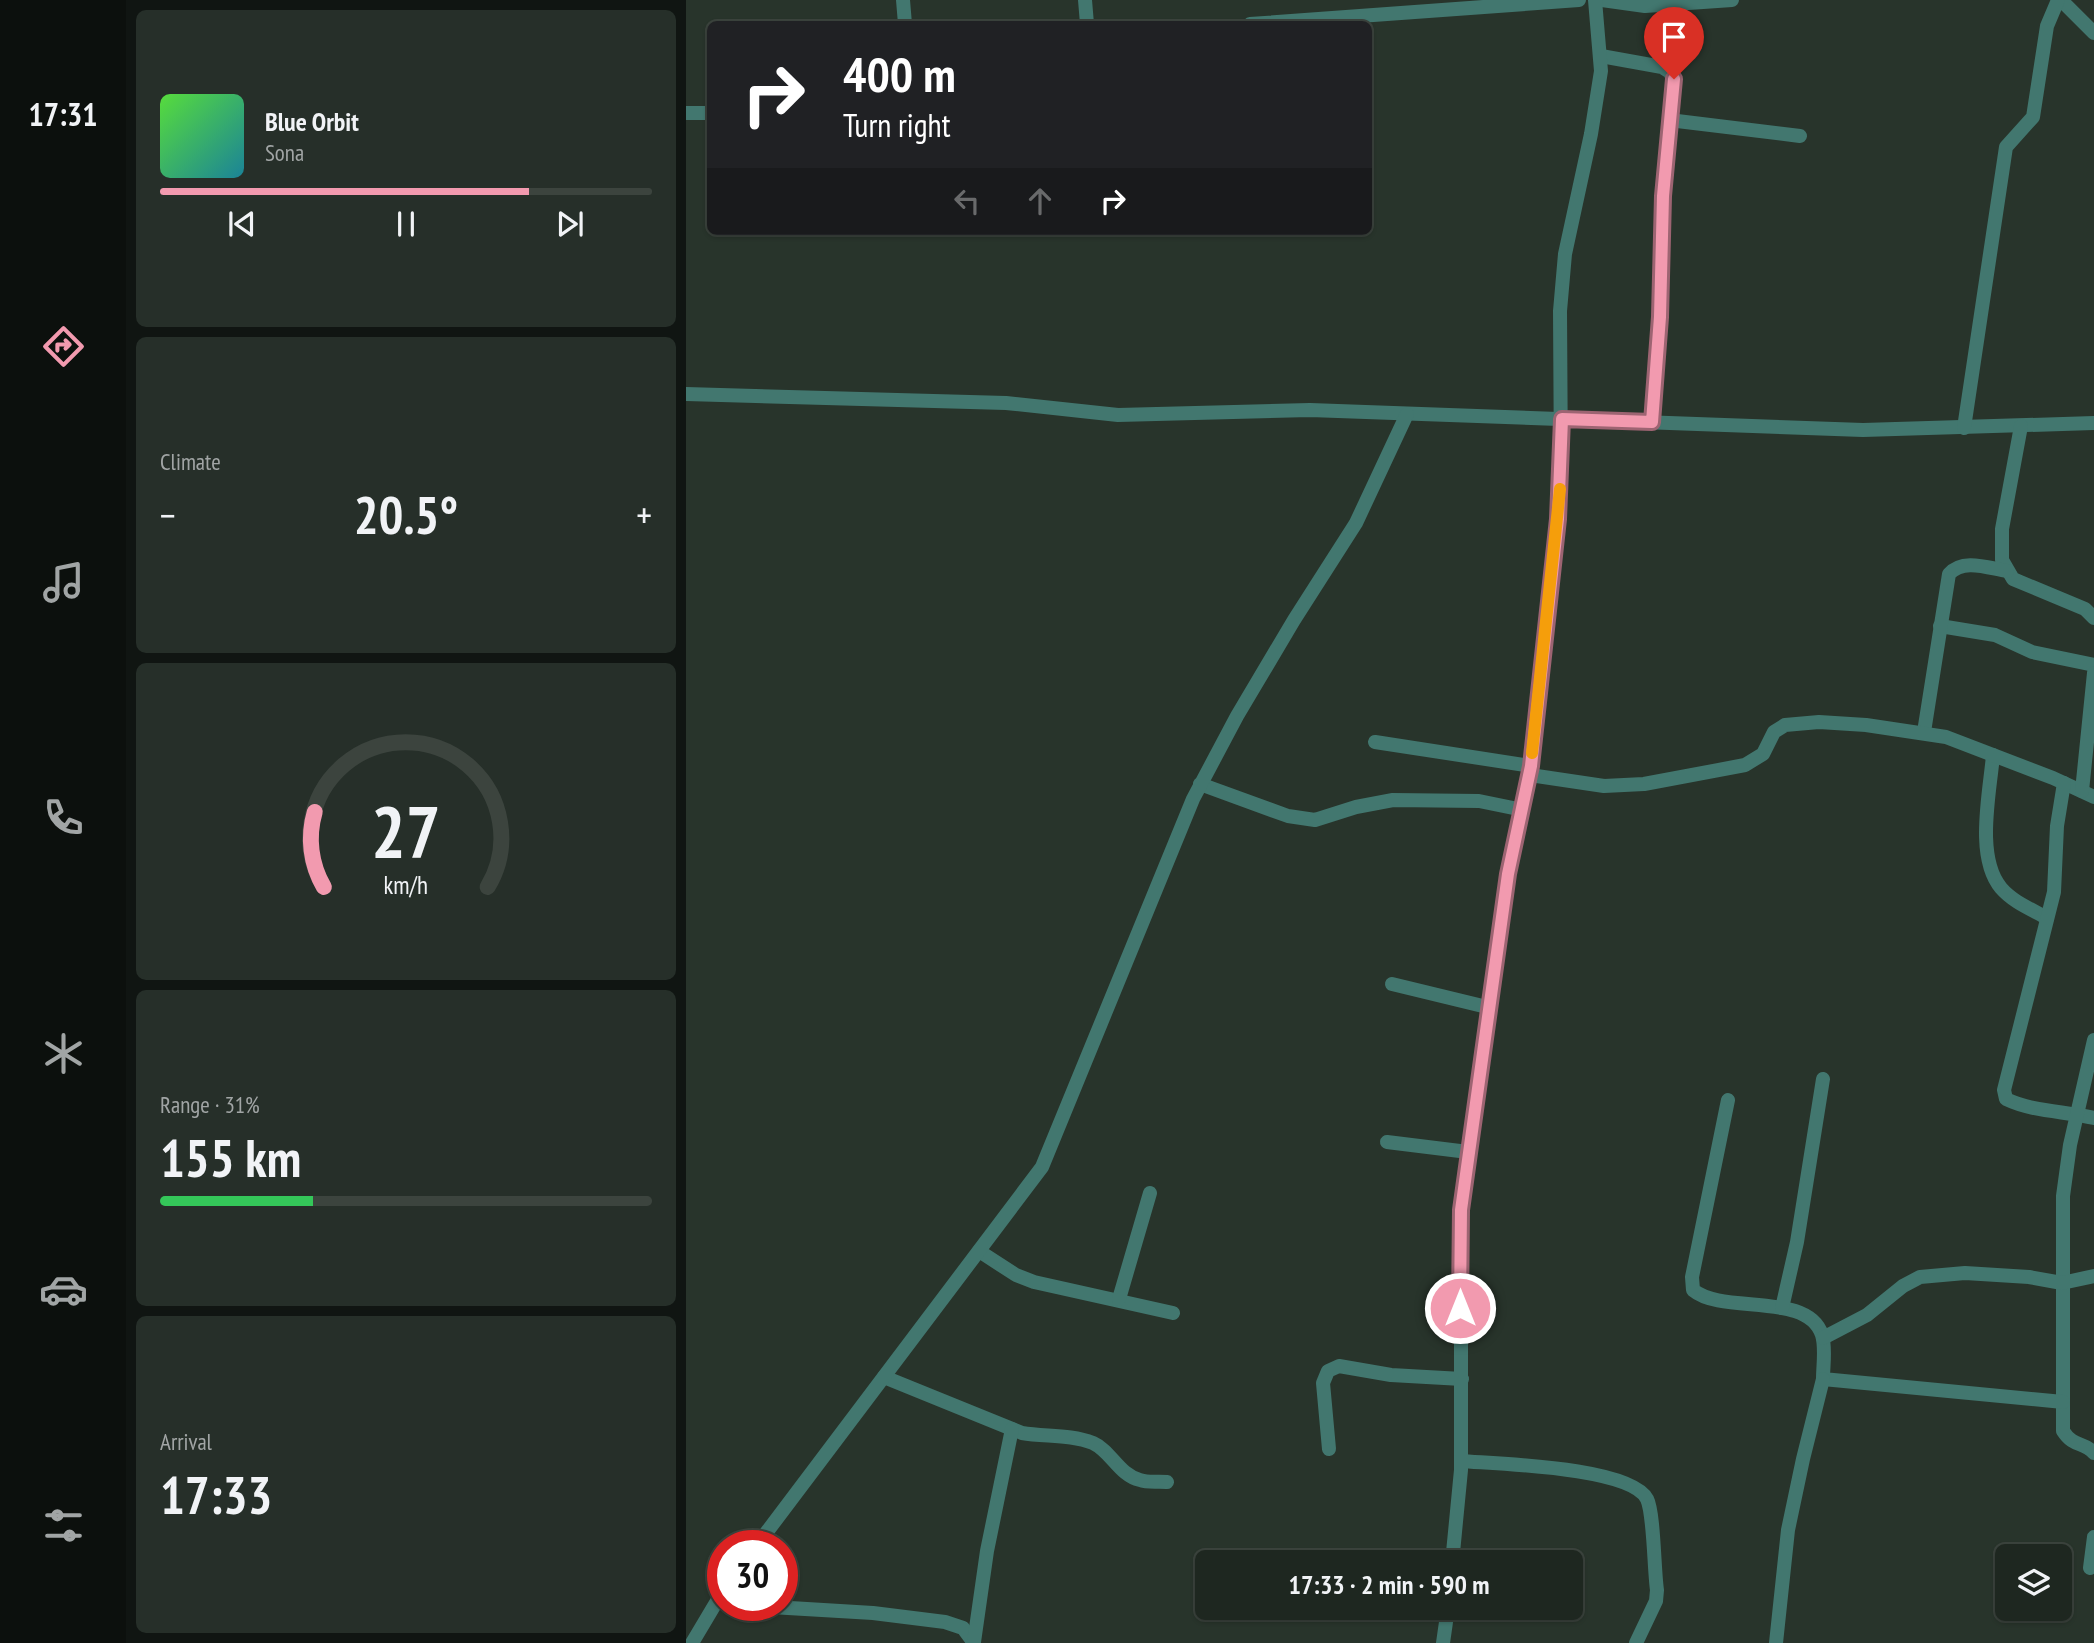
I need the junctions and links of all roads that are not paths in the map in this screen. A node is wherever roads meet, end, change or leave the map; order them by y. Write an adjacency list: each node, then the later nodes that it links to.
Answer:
1 (903, 0): 8 (street)
2 (1085, 0): 9 (street)
3 (1579, 0): 10 (street)
4 (1595, 0): 12 (street)
5 (1602, 0): 6 (street)
6 (1732, 0)
7 (2060, 0): 11 (street); 23 (street)
8 (905, 21)
9 (1087, 21)
10 (1323, 21)
11 (2094, 33)
12 (1601, 56): 15 (street); 19 (street)
13 (686, 113): 14 (street)
14 (707, 113)
15 (1669, 120): 16 (street); 20 (street)
16 (1800, 135)
17 (686, 394): 18 (street)
18 (1407, 414): 19 (street); 34 (street)
19 (1562, 419): 20 (street); 32 (street)
20 (1652, 422): 23 (street)
21 (2094, 423): 22 (street)
22 (2021, 426): 23 (street); 24 (street)
23 (1964, 428)
24 (2007, 571): 25 (street); 26 (street)
25 (2094, 618)
26 (1940, 626): 27 (street); 29 (street)
27 (2094, 665)
28 (2094, 673): 35 (street)
29 (1924, 733): 31 (street); 32 (street)
30 (1375, 742): 32 (street)
31 (1993, 755): 33 (street); 37 (street)
32 (1531, 771): 36 (street)
33 (2064, 783): 35 (street); 37 (street)
34 (1200, 785): 36 (street); 48 (street)
35 (2088, 794)
36 (1522, 810): 39 (street)
37 (2047, 918): 43 (street)
38 (1392, 984): 39 (street)
39 (1490, 1008): 46 (street)
40 (2094, 1040): 43 (street)
41 (1823, 1079): 52 (street)
42 (1728, 1100): 52 (street)
43 (2077, 1114): 44 (street); 50 (street)
44 (2094, 1118)
45 (1387, 1142): 46 (street)
46 (1468, 1152): 56 (street)
47 (1150, 1193): 51 (street)
48 (979, 1251): 51 (street); 55 (street)
49 (2094, 1276): 50 (street)
50 (2062, 1283): 54 (street); 58 (street)
51 (1119, 1300): 53 (street)
52 (1782, 1308): 54 (street)
53 (1173, 1312)
54 (1823, 1338): 57 (street)
55 (884, 1377): 59 (street); 64 (street)
56 (1462, 1379): 60 (street); 62 (street)
57 (1824, 1379): 58 (street); 75 (street)
58 (2063, 1402): 61 (street)
59 (1012, 1429): 63 (street); 71 (street)
60 (1329, 1449)
61 (2094, 1453)
62 (1461, 1461): 66 (street); 74 (street)
63 (1167, 1482)
64 (768, 1530)
65 (2094, 1537): 67 (street)
66 (1453, 1550)
67 (2091, 1569)
68 (798, 1609): 71 (street)
69 (707, 1619): 72 (street)
70 (1446, 1620): 73 (street)
71 (974, 1642)
72 (692, 1643)
73 (1443, 1643)
74 (1636, 1643)
75 (1776, 1643)

